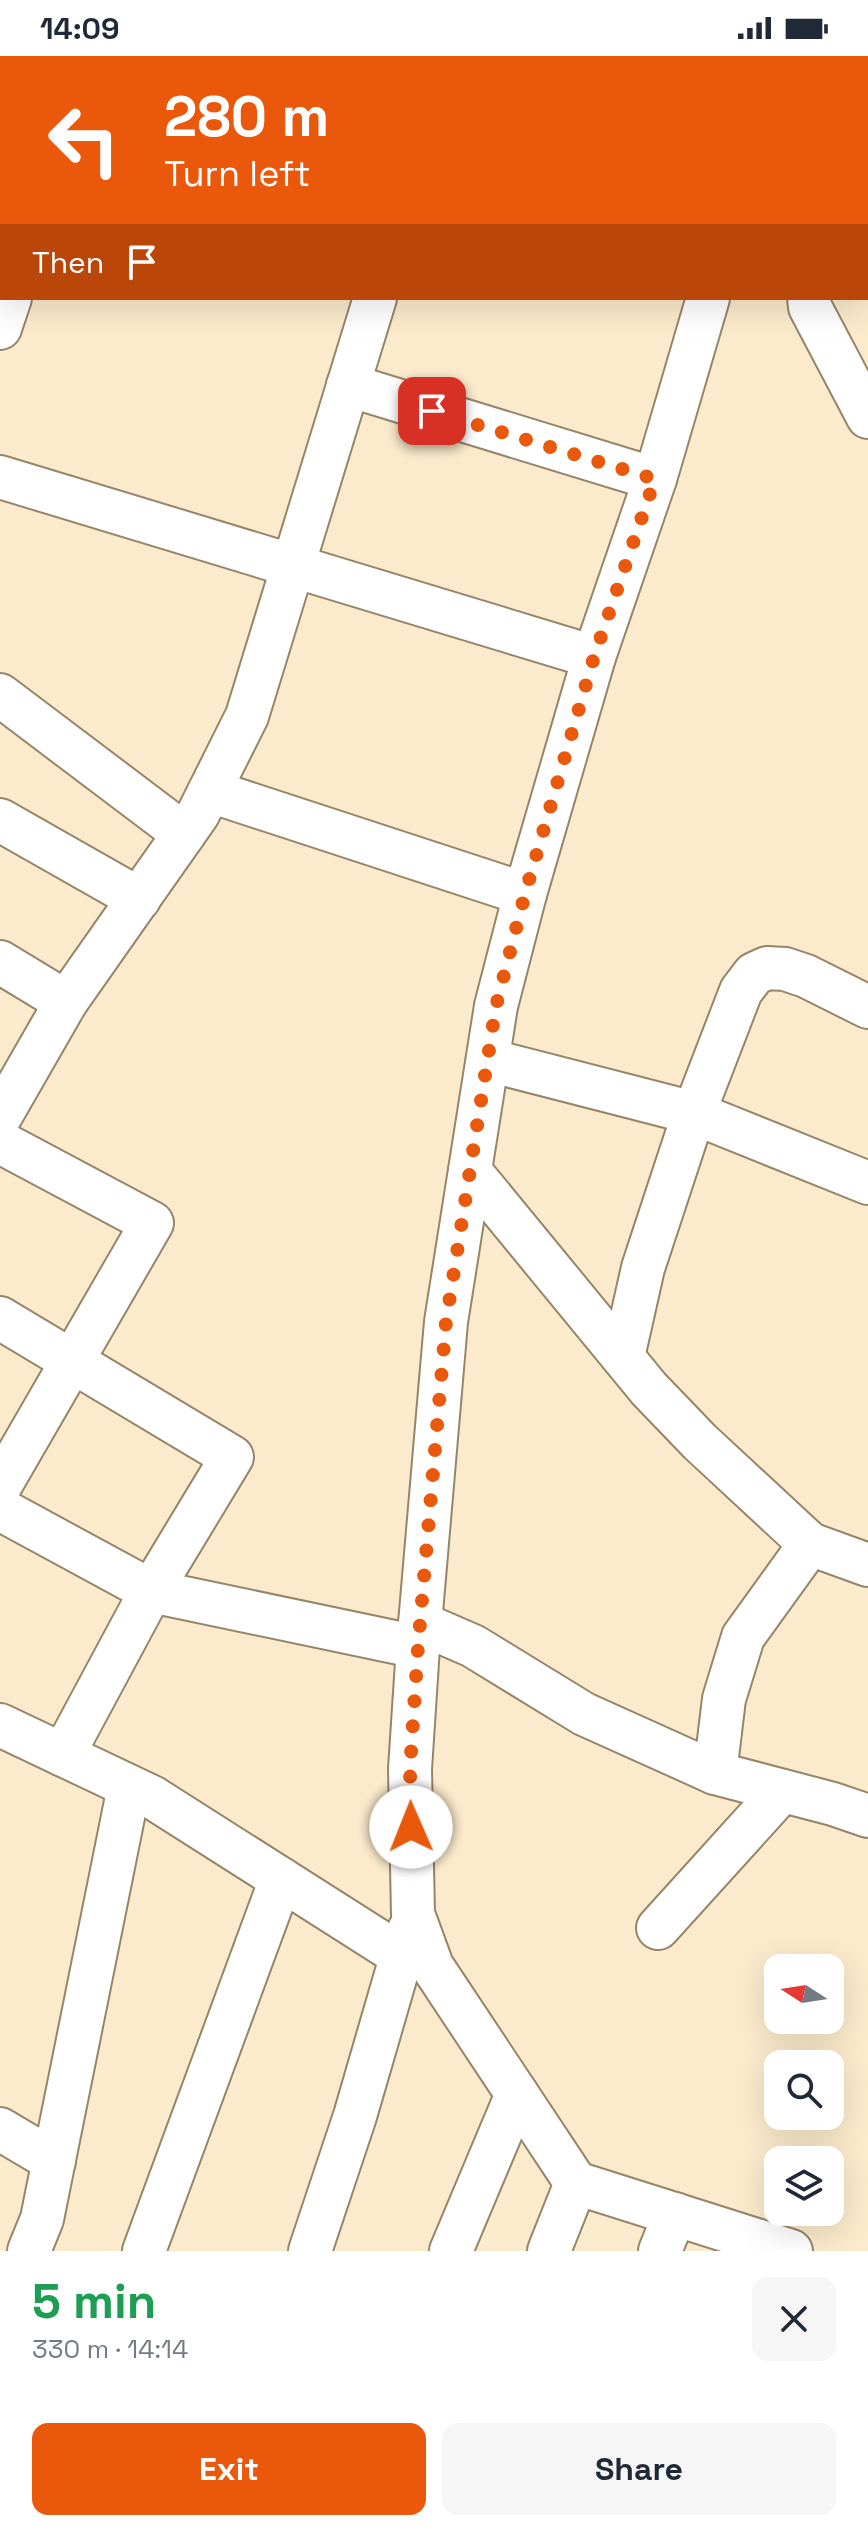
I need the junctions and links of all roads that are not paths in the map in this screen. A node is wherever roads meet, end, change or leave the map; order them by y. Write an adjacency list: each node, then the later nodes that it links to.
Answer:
1 (9, 300): 5 (street)
2 (374, 300): 6 (street)
3 (707, 300): 9 (street)
4 (809, 300): 7 (street)
5 (0, 328)
6 (348, 385): 9 (street); 10 (street)
7 (868, 417)
8 (0, 477): 10 (street)
9 (655, 479): 11 (street)
10 (292, 567): 11 (street); 13 (street)
11 (594, 657): 16 (street)
12 (0, 695): 15 (street)
13 (210, 791): 15 (street); 16 (street)
14 (0, 820): 17 (street)
15 (184, 834): 17 (street)
16 (525, 894): 21 (street)
17 (139, 899): 19 (street)
18 (0, 962): 19 (street)
19 (66, 1002): 23 (street)
20 (868, 1007): 22 (street)
21 (488, 1060): 22 (street); 25 (street)
22 (694, 1113): 26 (street); 28 (street)
23 (0, 1117)
24 (0, 1142): 29 (street)
25 (470, 1171): 28 (street); 35 (street)
26 (868, 1183)
27 (0, 1318): 29 (street)
28 (623, 1357): 32 (street)
29 (72, 1361): 30 (street); 34 (street)
30 (0, 1486)
31 (0, 1509): 34 (street)
32 (810, 1544): 33 (street); 38 (street)
33 (868, 1565)
34 (151, 1591): 35 (street); 37 (street)
35 (419, 1635): 38 (street); 43 (street)
36 (0, 1725): 37 (street)
37 (63, 1755): 39 (street)
38 (715, 1773): 40 (street)
39 (129, 1787): 42 (street); 48 (street)
40 (782, 1791): 41 (street); 44 (street)
41 (868, 1816)
42 (281, 1879): 45 (street); 52 (street)
43 (413, 1914): 45 (street); 46 (street)
44 (658, 1928)
45 (402, 1956): 53 (street)
46 (517, 2094): 49 (street); 54 (street)
47 (0, 2129): 48 (street)
48 (54, 2161): 51 (street)
49 (576, 2183): 50 (street); 55 (street)
50 (668, 2233): 56 (street)
51 (29, 2251)
52 (144, 2251)
53 (310, 2251)
54 (451, 2251)
55 (549, 2251)
56 (791, 2251)

